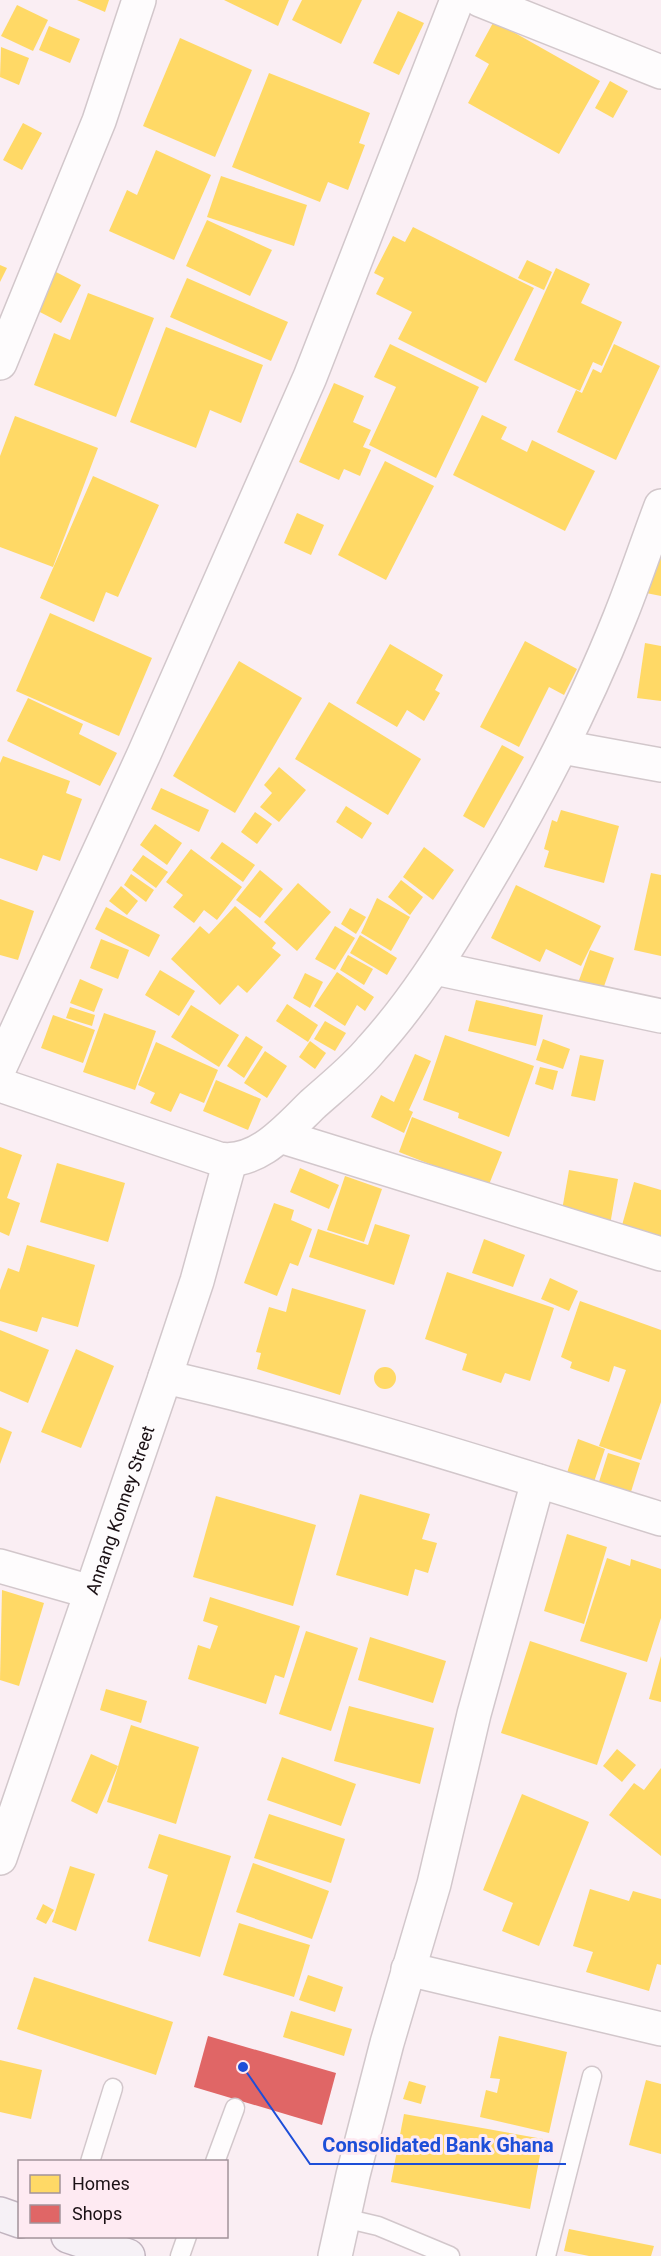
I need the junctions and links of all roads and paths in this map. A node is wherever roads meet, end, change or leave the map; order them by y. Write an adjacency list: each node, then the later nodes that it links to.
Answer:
1 (139, 0): 5 (street)
2 (457, 0): 11 (street)
3 (480, 0): 4 (street)
4 (661, 72)
5 (0, 363)
6 (661, 506): 7 (street)
7 (562, 747): 8 (street); 9 (street)
8 (661, 765)
9 (435, 968): 10 (street); 13 (street)
10 (661, 1016)
11 (0, 1067)
12 (0, 1085): 14 (street)
13 (280, 1136): 14 (street); 15 (street)
14 (230, 1161): 16 (street, Annang Konney Street)
15 (661, 1254)
16 (165, 1377): 17 (street); 20 (street, Annang Konney Street)
17 (538, 1481): 18 (street); 22 (street)
18 (661, 1519)
19 (0, 1566): 20 (street)
20 (91, 1592): 21 (street, Annang Konney Street)
21 (0, 1858)
22 (408, 1969): 23 (street); 30 (street)
23 (661, 2029)
24 (592, 2076): 38 (lane)
25 (113, 2088): 27 (lane)
26 (235, 2108): 28 (lane)
27 (91, 2160)
28 (216, 2160)
29 (0, 2214): 31 (main road)
30 (344, 2218): 36 (street); 37 (lane)
31 (18, 2220)
32 (74, 2238): 34 (main road)
33 (186, 2238): 35 (lane)
34 (128, 2256)
35 (180, 2256)
36 (335, 2256)
37 (450, 2256)
38 (546, 2256)

